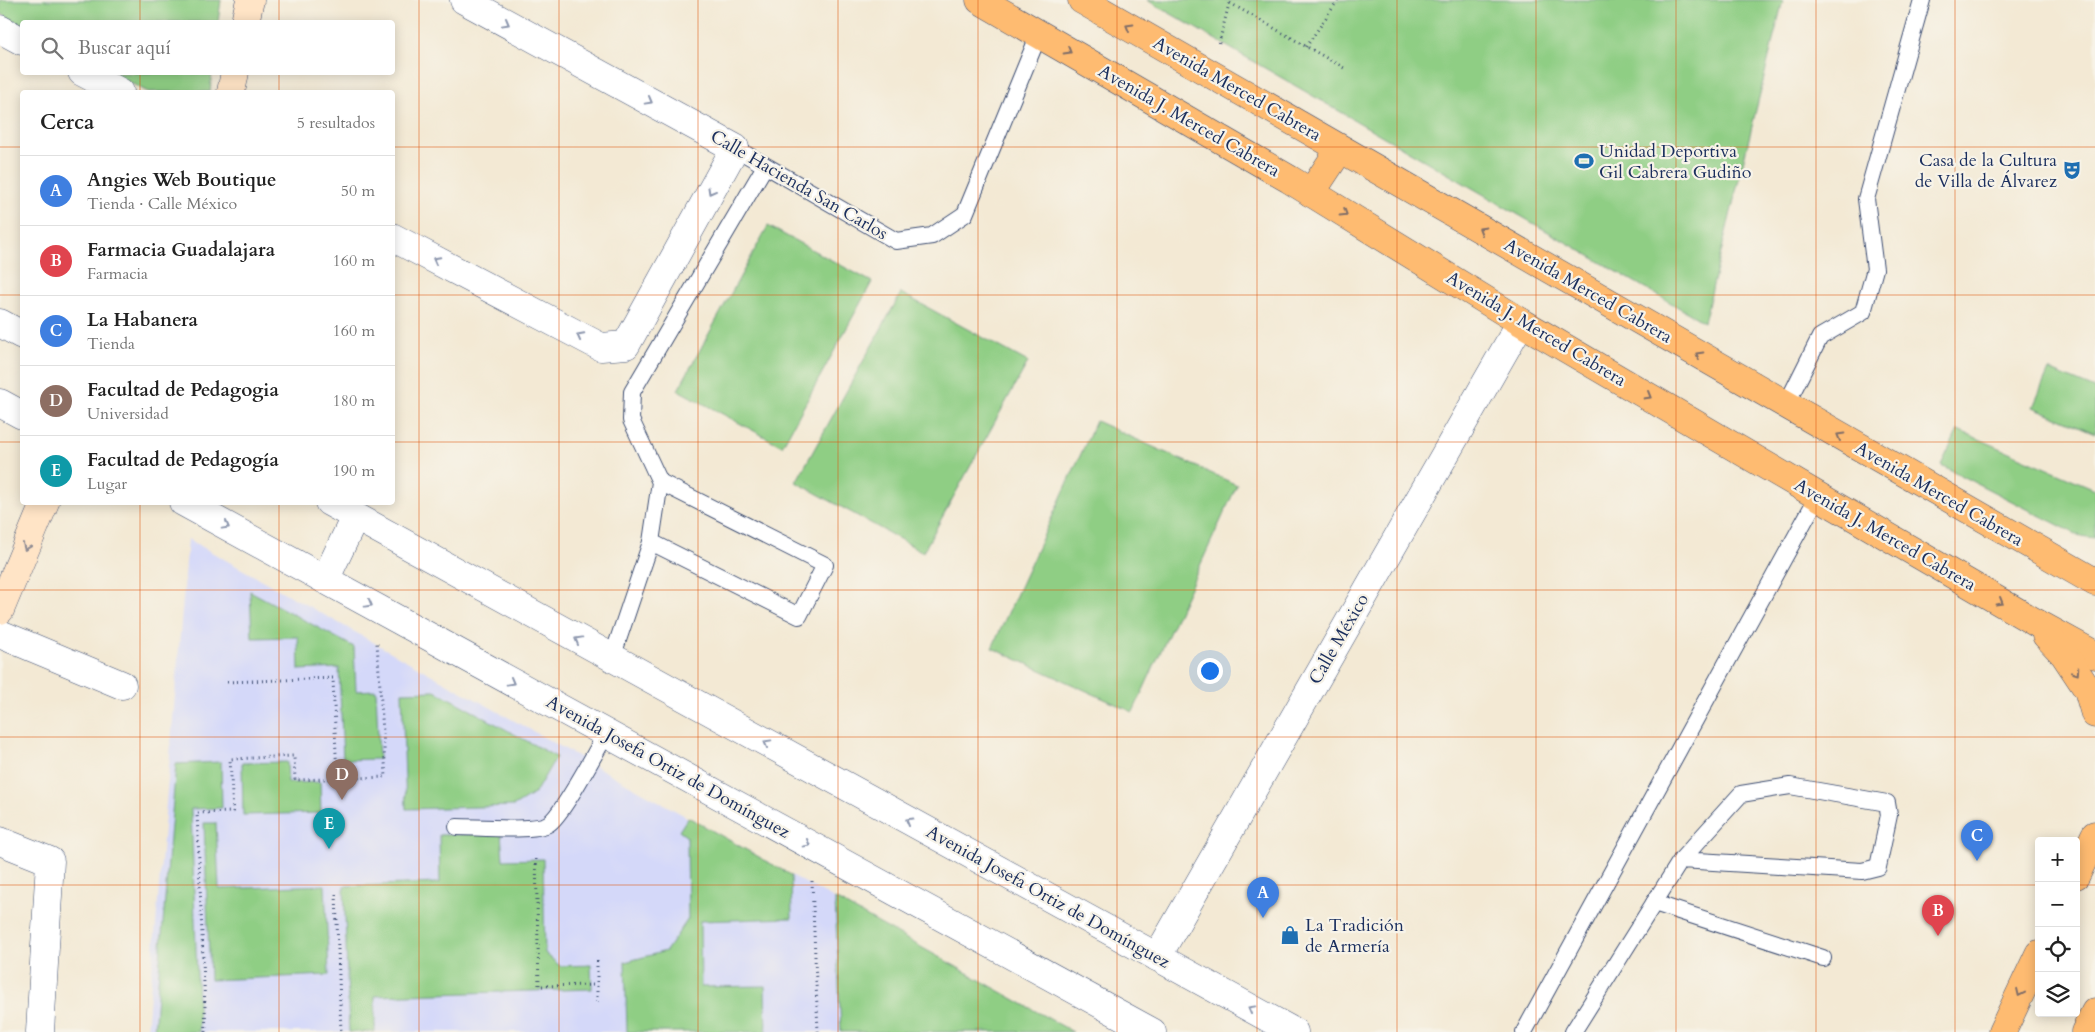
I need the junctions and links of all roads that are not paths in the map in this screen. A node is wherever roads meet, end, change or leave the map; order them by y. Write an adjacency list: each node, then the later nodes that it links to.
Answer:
1 (250, 0): 6 (street)
2 (464, 0): 14 (street, Calle Hacienda San Carlos, one-way to 14)
3 (980, 0): 8 (main road, Avenida J. Merced Cabrera)
4 (1082, 0): 15 (main road, Avenida Merced Cabrera, one-way to 4)
5 (1922, 0): 23 (lane)
6 (245, 20)
7 (0, 29): 9 (street)
8 (1038, 34): 16 (lane, Calle Hacienda San Carlos); 17 (main road, Avenida J. Merced Cabrera, one-way to 17)
9 (20, 40)
10 (88, 75): 12 (street)
11 (234, 75): 13 (street)
12 (116, 90)
13 (231, 90)
14 (735, 148): 16 (lane, Calle Hacienda San Carlos); 18 (street, one-way to 18)
15 (1340, 149): 17 (main road); 23 (main road, Avenida Merced Cabrera, one-way to 15)
16 (764, 166): 25 (lane)
17 (1312, 193): 20 (main road, Avenida J. Merced Cabrera, one-way to 20)
18 (395, 239)
19 (0, 322): 21 (street)
20 (1521, 322): 26 (main road, Avenida J. Merced Cabrera, one-way to 26); 48 (street, Calle México)
21 (20, 334)
22 (0, 402): 24 (street)
23 (1786, 405): 32 (main road, Avenida Merced Cabrera, one-way to 23)
24 (20, 414)
25 (660, 482): 31 (lane); 31 (lane)
26 (1818, 496): 35 (main road, Avenida J. Merced Cabrera, one-way to 35); 55 (lane)
27 (44, 505): 34 (street, one-way to 34)
28 (188, 505): 33 (street, Avenida Josefa Ortiz de Domínguez, one-way to 33)
29 (334, 505): 30 (street, Avenida Josefa Ortiz de Domínguez)
30 (355, 517): 33 (street); 38 (street, Avenida Josefa Ortiz de Domínguez, one-way to 30)
31 (651, 542): 38 (lane)
32 (2088, 575)
33 (325, 580): 41 (street, Avenida Josefa Ortiz de Domínguez, one-way to 41)
34 (0, 610)
35 (2033, 621): 37 (main road, Avenida J. Merced Cabrera); 40 (main road, one-way to 40)
36 (0, 634): 39 (street)
37 (2095, 655)
38 (612, 658): 48 (street, Avenida Josefa Ortiz de Domínguez, one-way to 38)
39 (122, 685)
40 (2095, 714)
41 (606, 734): 42 (lane); 53 (street, Avenida Josefa Ortiz de Domínguez, one-way to 53)
42 (457, 827)
43 (2095, 835): 46 (main road)
44 (0, 841): 52 (street)
45 (1681, 860): 45 (lane); 47 (lane)
46 (2080, 867)
47 (1654, 903): 49 (lane); 56 (lane)
48 (1157, 957): 54 (street, Avenida Josefa Ortiz de Domínguez, one-way to 48)
49 (1823, 958)
50 (2035, 962): 57 (main road, one-way to 57)
51 (2095, 1012): 58 (main road)
52 (40, 1032)
53 (1152, 1032)
54 (1293, 1032)
55 (1524, 1032)
56 (1573, 1032)
57 (2002, 1032)
58 (2085, 1032)

